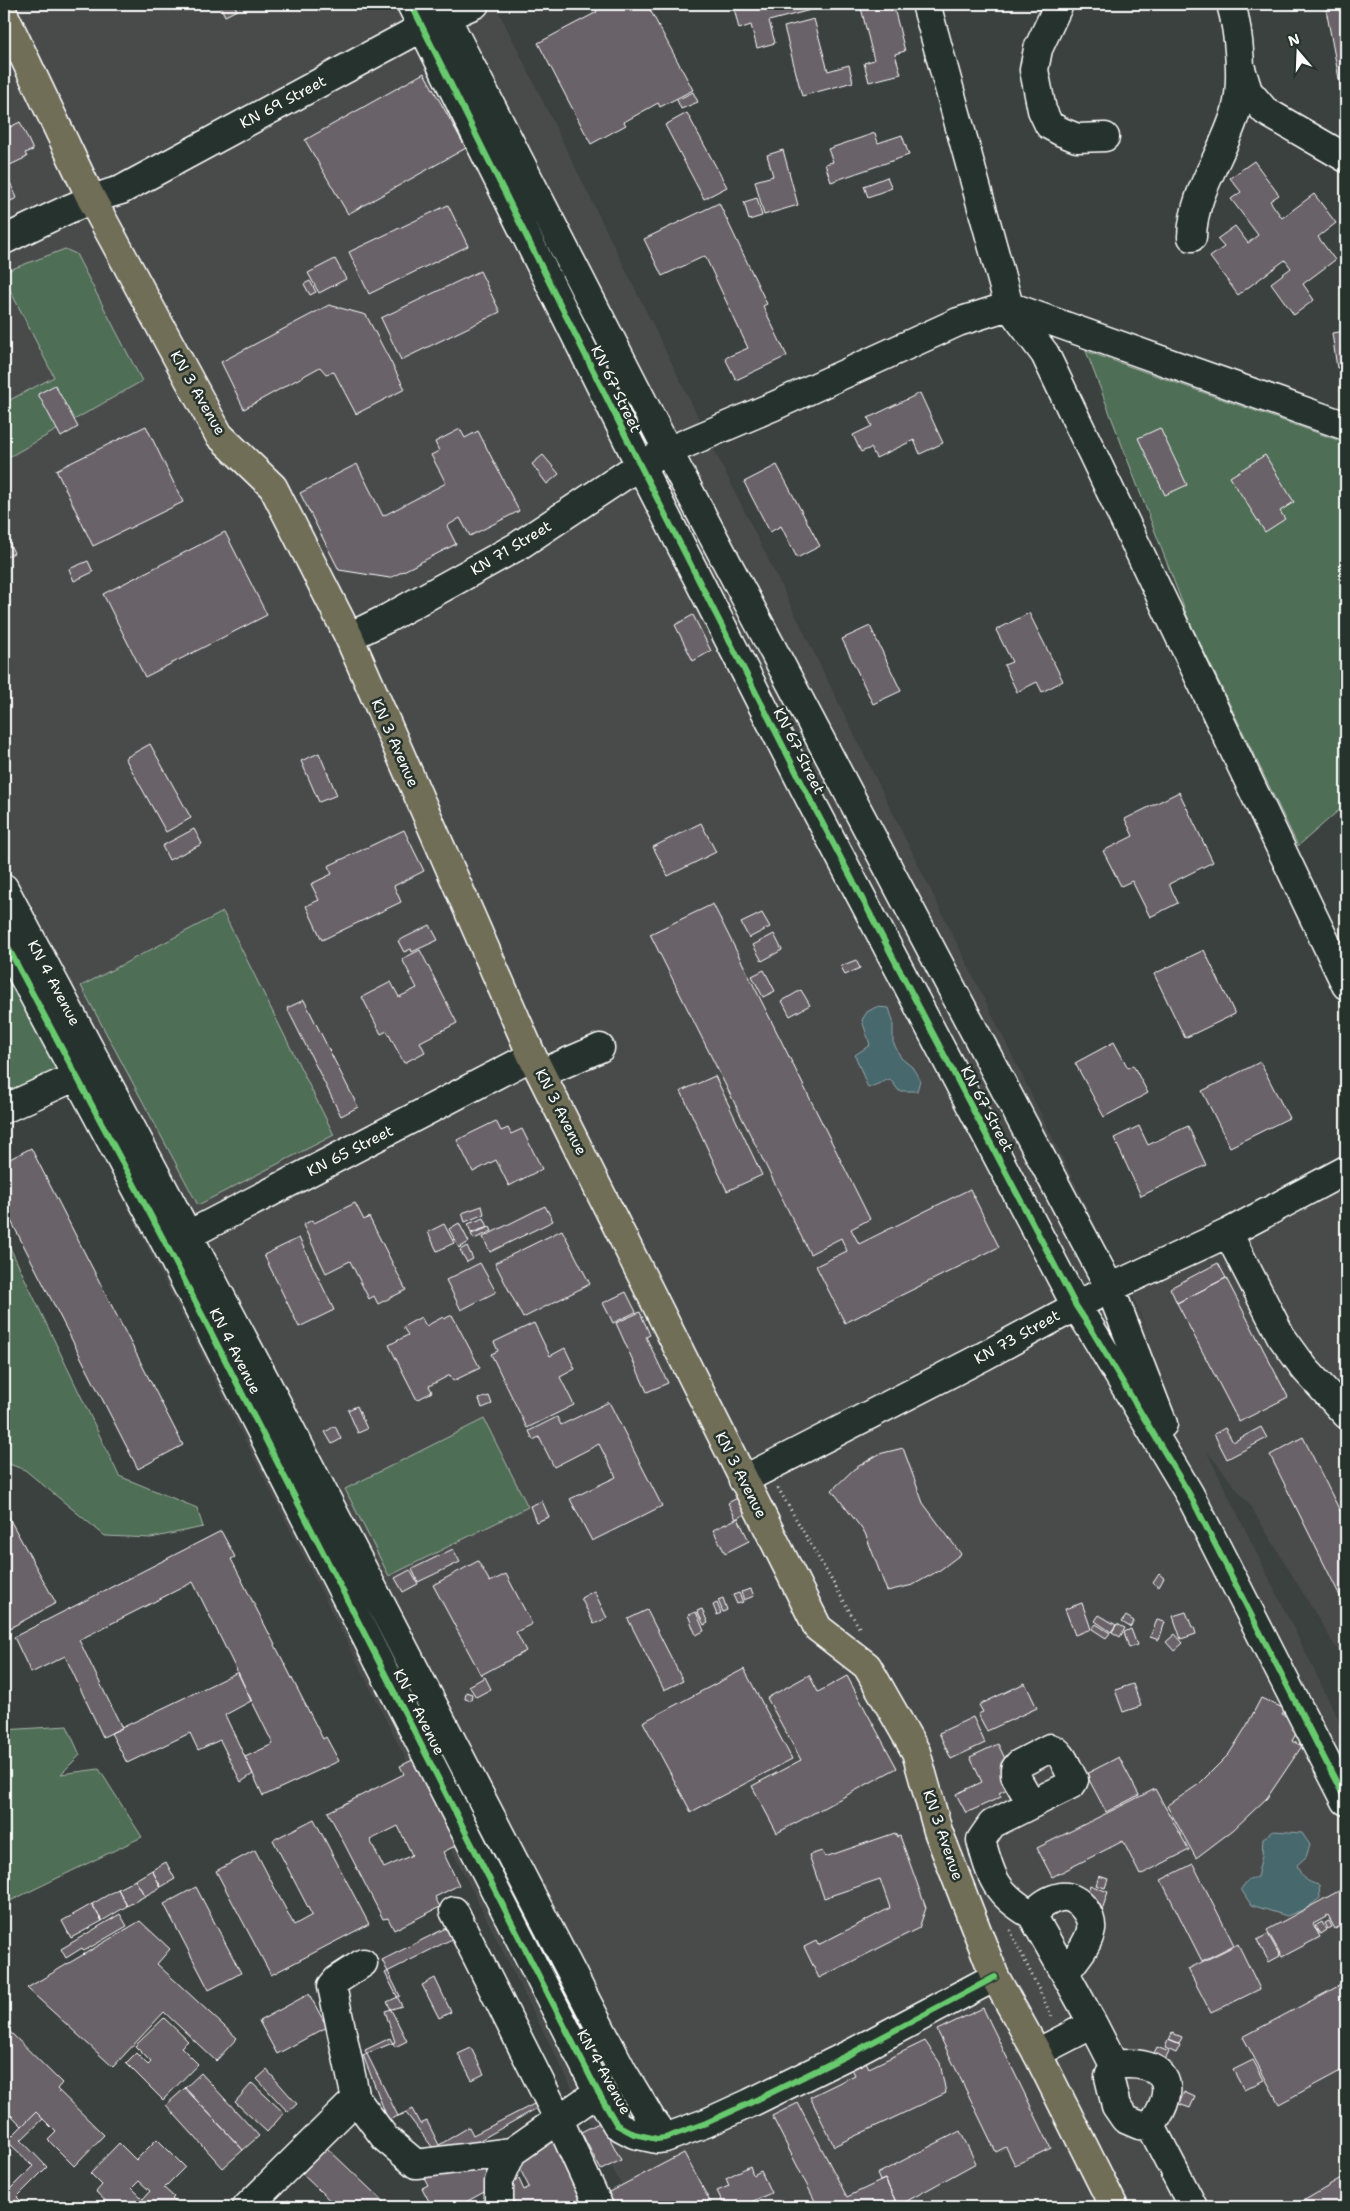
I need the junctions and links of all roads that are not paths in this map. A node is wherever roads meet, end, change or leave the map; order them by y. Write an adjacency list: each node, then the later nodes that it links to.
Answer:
1 (475, 4): 6 (street, KN 69 Street)
2 (926, 4): 14 (street)
3 (1059, 4): 9 (street)
4 (1231, 4): 8 (street)
5 (1240, 4): 8 (street)
6 (430, 13): 11 (street, KN 69 Street); 16 (street, KN 67 Street); 17 (street, KN 67 Street)
7 (4, 15): 11 (main road, KN 3 Avenue)
8 (1240, 67): 10 (street); 12 (street)
9 (1105, 137)
10 (1346, 158)
11 (91, 198): 13 (street, KN 69 Street); 18 (main road, KN 3 Avenue)
12 (1192, 237)
13 (4, 240)
14 (1009, 306): 15 (street); 16 (street, KN 71 Street); 21 (street)
15 (1346, 426)
16 (668, 451): 17 (street, KN 71 Street); 29 (street, KN 67 Street)
17 (640, 466): 18 (street, KN 71 Street); 30 (street, KN 67 Street)
18 (349, 637): 23 (main road, KN 3 Avenue)
19 (4, 888): 28 (street, KN 4 Avenue)
20 (4, 940): 24 (street, KN 4 Avenue)
21 (1346, 985)
22 (600, 1048): 23 (street, KN 65 Street)
23 (537, 1064): 28 (street, KN 65 Street); 33 (main road, KN 3 Avenue)
24 (77, 1076): 25 (street); 28 (street, KN 4 Avenue)
25 (4, 1109)
26 (1346, 1170): 27 (street, KN 73 Street)
27 (1228, 1233): 29 (street, KN 73 Street); 32 (street)
28 (178, 1240): 31 (street, KN 4 Avenue)
29 (1110, 1288): 30 (street, KN 73 Street); 34 (street, KN 67 Street)
30 (1076, 1306): 33 (street, KN 73 Street); 34 (street, KN 67 Street)
31 (254, 1387): 45 (street, KN 4 Avenue); 49 (street, KN 4 Avenue)
32 (1346, 1414)
33 (743, 1480): 41 (main road, KN 3 Avenue)
34 (1190, 1495): 35 (street)
35 (1346, 1801)
36 (1031, 1803): 38 (street)
37 (454, 1911): 47 (street)
38 (1020, 1922): 40 (street); 40 (street)
39 (363, 1963): 46 (street)
40 (1065, 1973): 42 (street)
41 (996, 1977): 43 (main road, KN 3 Avenue); 49 (street, KN 4 Avenue)
42 (1092, 2024): 43 (street); 44 (street)
43 (1037, 2053): 54 (main road, KN 3 Avenue)
44 (1114, 2065): 48 (street); 48 (street)
45 (598, 2092): 47 (street); 49 (street, KN 4 Avenue)
46 (356, 2099): 50 (street); 51 (street)
47 (559, 2120): 50 (street); 53 (street)
48 (1151, 2126): 55 (street)
49 (665, 2138)
50 (512, 2152): 52 (street)
51 (247, 2207)
52 (499, 2207)
53 (600, 2207)
54 (1114, 2207)
55 (1193, 2207)

